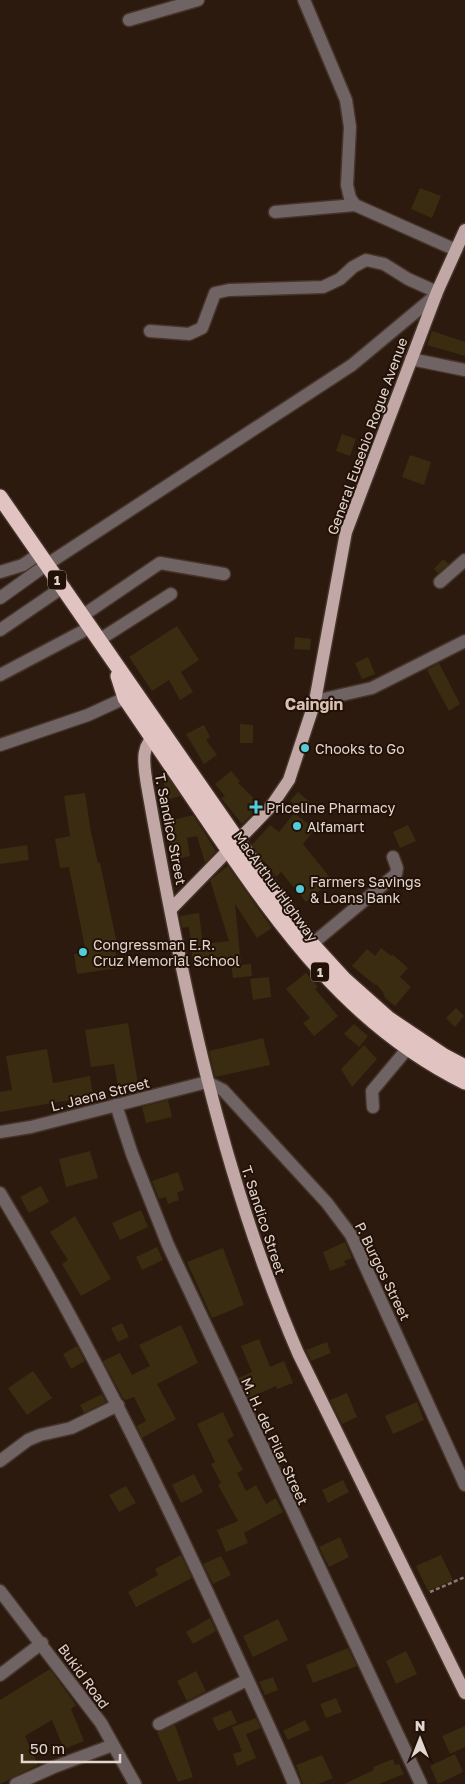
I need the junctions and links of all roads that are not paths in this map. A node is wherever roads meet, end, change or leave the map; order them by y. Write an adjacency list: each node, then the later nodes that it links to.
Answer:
1 (198, 0): 3 (street)
2 (304, 0): 4 (street)
3 (129, 20)
4 (355, 206): 5 (street); 7 (street)
5 (275, 212)
6 (464, 235): 7 (main road, General Eusebio Rogue Avenue)
7 (456, 250): 8 (main road, General Eusebio Rogue Avenue)
8 (436, 293): 9 (street); 10 (main road, General Eusebio Rogue Avenue); 14 (street)
9 (150, 331)
10 (411, 359): 11 (street); 28 (main road, General Eusebio Rogue Avenue)
11 (465, 370)
12 (0, 497): 14 (highway, MacArthur Highway / 1)
13 (465, 560): 17 (street)
14 (41, 564): 15 (street); 18 (highway, MacArthur Highway / 1); 20 (street)
15 (0, 572)
16 (224, 574): 21 (street)
17 (440, 582)
18 (63, 587): 21 (highway, MacArthur Highway / 1); 22 (street)
19 (171, 594): 23 (street)
20 (0, 598)
21 (86, 622): 23 (highway, MacArthur Highway / 1); 26 (street)
22 (0, 630)
23 (99, 640): 25 (highway, MacArthur Highway / 1)
24 (465, 641): 28 (street)
25 (113, 663): 27 (highway, MacArthur Highway / 1); 29 (highway, MacArthur Highway / 1)
26 (0, 675)
27 (124, 698): 29 (highway, MacArthur Highway / 1); 30 (street)
28 (315, 701): 31 (main road, General Eusebio Rogue Avenue)
29 (157, 734): 31 (highway, MacArthur Highway / 1); 33 (main road, T. Sandico Street)
30 (0, 745)
31 (234, 846): 33 (main road, General Eusebio Rogue Avenue); 34 (highway, MacArthur Highway / 1)
32 (393, 858): 34 (street)
33 (171, 909): 37 (main road, T. Sandico Street)
34 (307, 948): 35 (highway, MacArthur Highway / 1)
35 (413, 1043): 36 (highway, MacArthur Highway / 1); 38 (highway, MacArthur Highway / 1); 40 (street)
36 (465, 1067)
37 (207, 1082): 39 (street, L. Jaena Street); 45 (street, P. Burgos Street); 50 (main road, T. Sandico Street)
38 (465, 1082)
39 (116, 1105): 41 (street, L. Jaena Street); 56 (street, M. H. del Pilar Street)
40 (373, 1108)
41 (0, 1132)
42 (0, 1193): 43 (street)
43 (118, 1405): 44 (street); 49 (street)
44 (0, 1461)
45 (465, 1485)
46 (0, 1591): 47 (street, Bukid Road)
47 (42, 1643): 48 (street); 52 (street, Bukid Road)
48 (0, 1675)
49 (247, 1680): 51 (street); 55 (street)
50 (465, 1692)
51 (159, 1724)
52 (113, 1745): 53 (street); 54 (street, Bukid Road)
53 (16, 1784)
54 (135, 1784)
55 (294, 1784)
56 (421, 1784)

